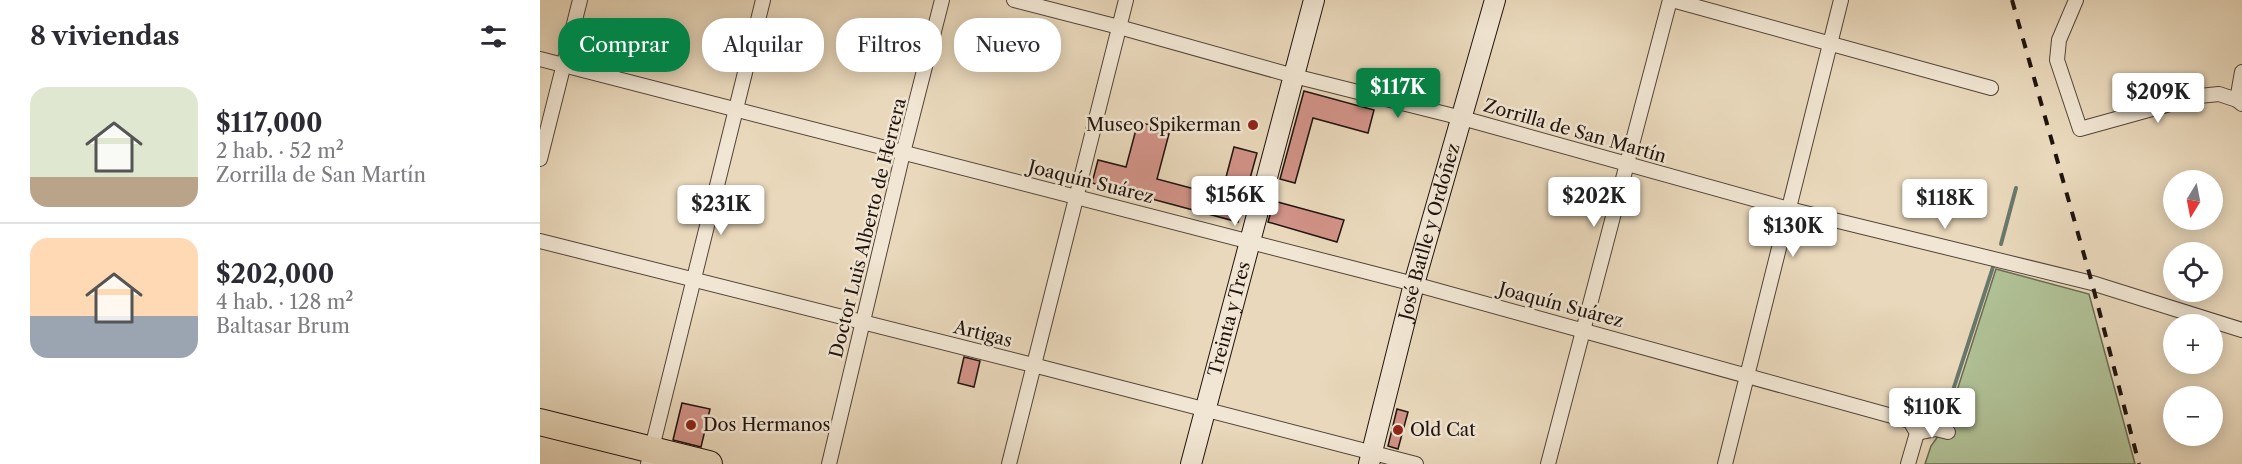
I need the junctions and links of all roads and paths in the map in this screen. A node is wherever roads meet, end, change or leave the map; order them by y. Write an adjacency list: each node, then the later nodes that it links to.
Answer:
1 (580, 0): 11 (street)
2 (763, 0): 22 (street)
3 (942, 0): 24 (street, Doctor Luis Alberto de Herrera)
4 (1014, 0): 12 (street, Zorrilla de San Martín)
5 (1126, 0): 12 (street)
6 (1314, 0): 19 (street, Treinta y Tres)
7 (1495, 0): 23 (street, José Batlle y Ordóñez)
8 (1671, 0): 13 (street); 26 (street)
9 (1841, 0): 13 (street)
10 (2076, 0): 21 (street)
11 (576, 18)
12 (1119, 27): 19 (street, Zorrilla de San Martín); 27 (street)
13 (1831, 44): 20 (street); 28 (street)
14 (540, 59): 15 (street, Joaquín Suárez)
15 (558, 64)
16 (562, 72): 25 (street)
17 (591, 72): 22 (street, Joaquín Suárez)
18 (2242, 72): 21 (street)
19 (1294, 76): 23 (street, Zorrilla de San Martín); 30 (street, Treinta y Tres)
20 (1991, 88)
21 (2239, 102)
22 (736, 109): 24 (street, Joaquín Suárez); 31 (street)
23 (1462, 118): 26 (street, Zorrilla de San Martín); 32 (street, José Batlle y Ordóñez)
24 (903, 153): 27 (street, Joaquín Suárez); 33 (street, Doctor Luis Alberto de Herrera)
25 (540, 159)
26 (1627, 164): 28 (street, Zorrilla de San Martín); 34 (street)
27 (1076, 196): 30 (street, Joaquín Suárez); 36 (street)
28 (1789, 209): 35 (street, Zorrilla de San Martín); 37 (street)
29 (540, 241): 31 (street, Artigas)
30 (1251, 242): 32 (street, Joaquín Suárez); 38 (street, Treinta y Tres)
31 (694, 279): 33 (street, Artigas); 42 (street)
32 (1414, 284): 34 (street, Joaquín Suárez); 43 (street, José Batlle y Ordóñez)
33 (864, 323): 36 (street, Artigas); 45 (street, Doctor Luis Alberto de Herrera)
34 (1584, 330): 37 (street, Joaquín Suárez); 49 (street)
35 (2242, 330)
36 (1033, 365): 38 (street, Artigas); 46 (street)
37 (1746, 375): 40 (street, Joaquín Suárez); 50 (street)
38 (1205, 409): 43 (street, Artigas); 47 (street, Treinta y Tres)
39 (540, 422): 42 (highway)
40 (1913, 427): 41 (street, Joaquín Suárez); 51 (street)
41 (1948, 432)
42 (650, 457): 44 (highway)
43 (1370, 458): 48 (street, Artigas)
44 (709, 464)
45 (829, 464)
46 (1009, 464)
47 (1191, 464)
48 (1416, 464)
49 (1548, 464)
50 (1725, 464)
51 (1908, 464)

